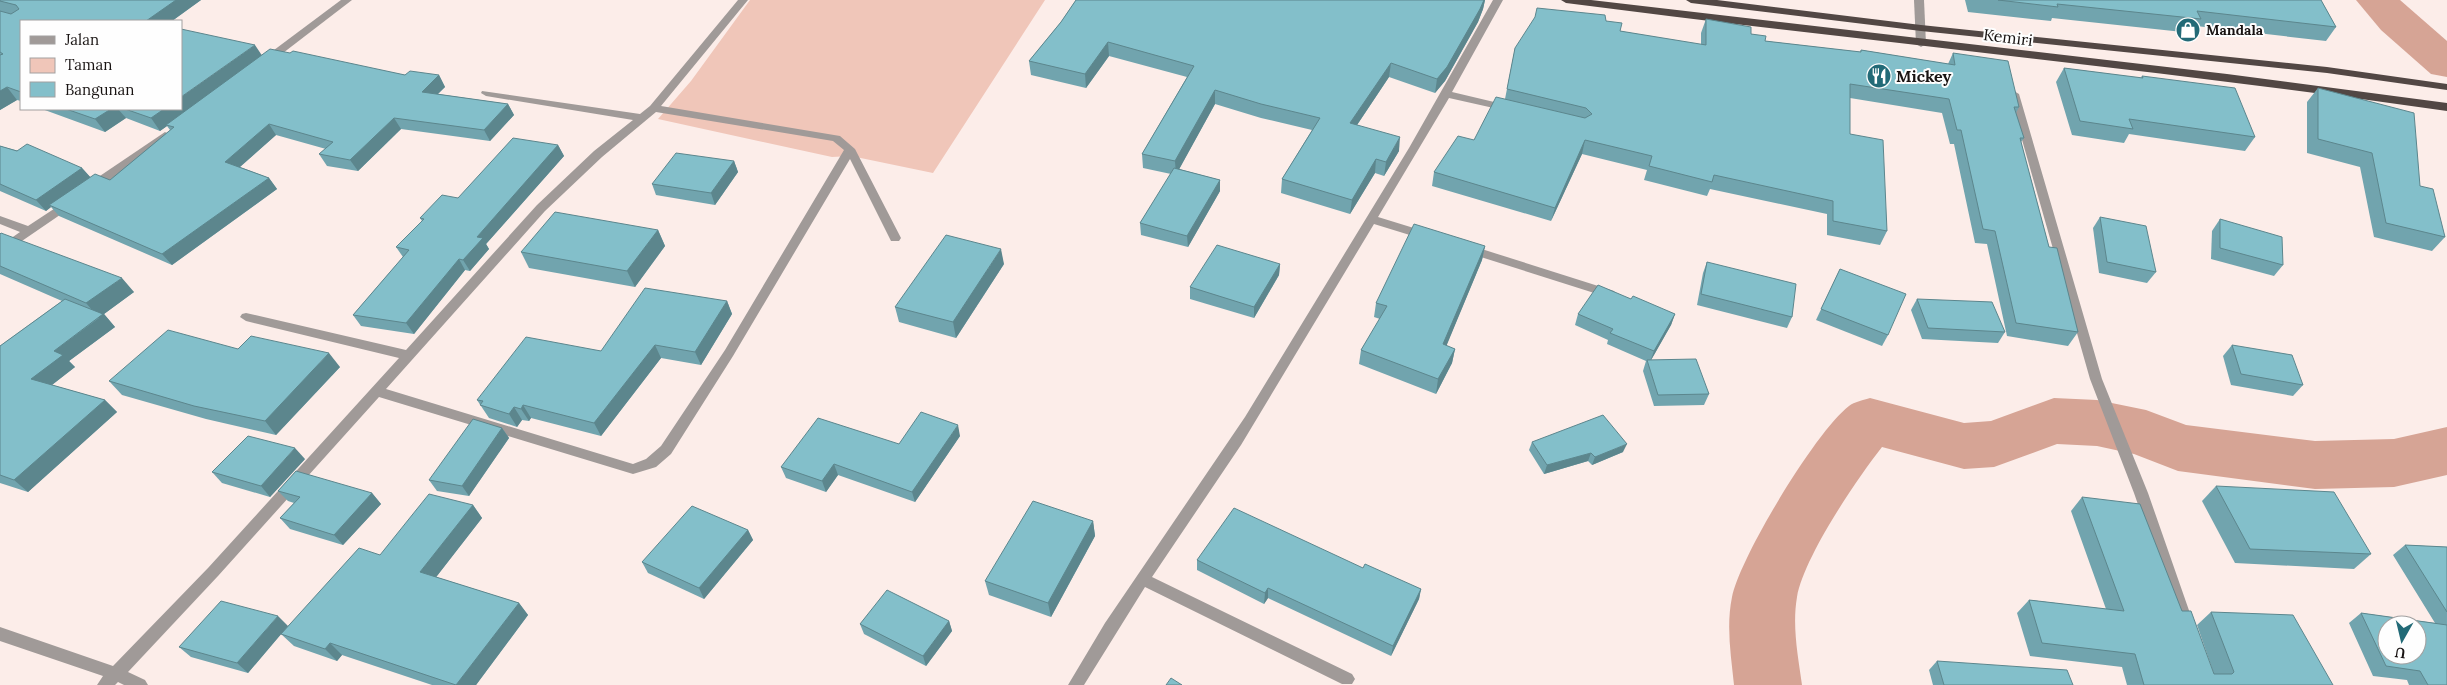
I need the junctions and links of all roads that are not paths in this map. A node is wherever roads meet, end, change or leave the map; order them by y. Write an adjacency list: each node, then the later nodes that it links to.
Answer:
1 (347, 0): 9 (street)
2 (743, 0): 15 (street)
3 (1498, 0): 13 (street)
4 (1566, 0): 8 (highway, Kemiri)
5 (1691, 0): 7 (highway, Kemiri)
6 (1919, 0): 7 (street)
7 (1922, 28): 8 (street); 11 (highway, Kemiri)
8 (1921, 44): 14 (highway, Kemiri)
9 (254, 71)
10 (2011, 82): 32 (street)
11 (2447, 87)
12 (486, 93): 17 (street)
13 (1447, 94): 16 (street); 20 (street)
14 (2447, 107)
15 (654, 108): 17 (street); 19 (street)
16 (1514, 110)
17 (642, 118): 29 (street)
18 (174, 129): 22 (street)
19 (850, 149): 23 (street); 30 (street)
20 (1371, 219): 24 (street); 31 (street)
21 (0, 220): 22 (street)
22 (29, 231): 26 (street)
23 (895, 238)
24 (1436, 239)
25 (1454, 245): 27 (street)
26 (0, 252)
27 (1621, 297)
28 (246, 317): 29 (street)
29 (408, 355): 30 (street)
30 (376, 391): 34 (street)
31 (1143, 579): 35 (street); 37 (street)
32 (2189, 630)
33 (0, 634): 34 (street)
34 (111, 679): 36 (street)
35 (1347, 679)
36 (140, 685)
37 (1076, 685)

